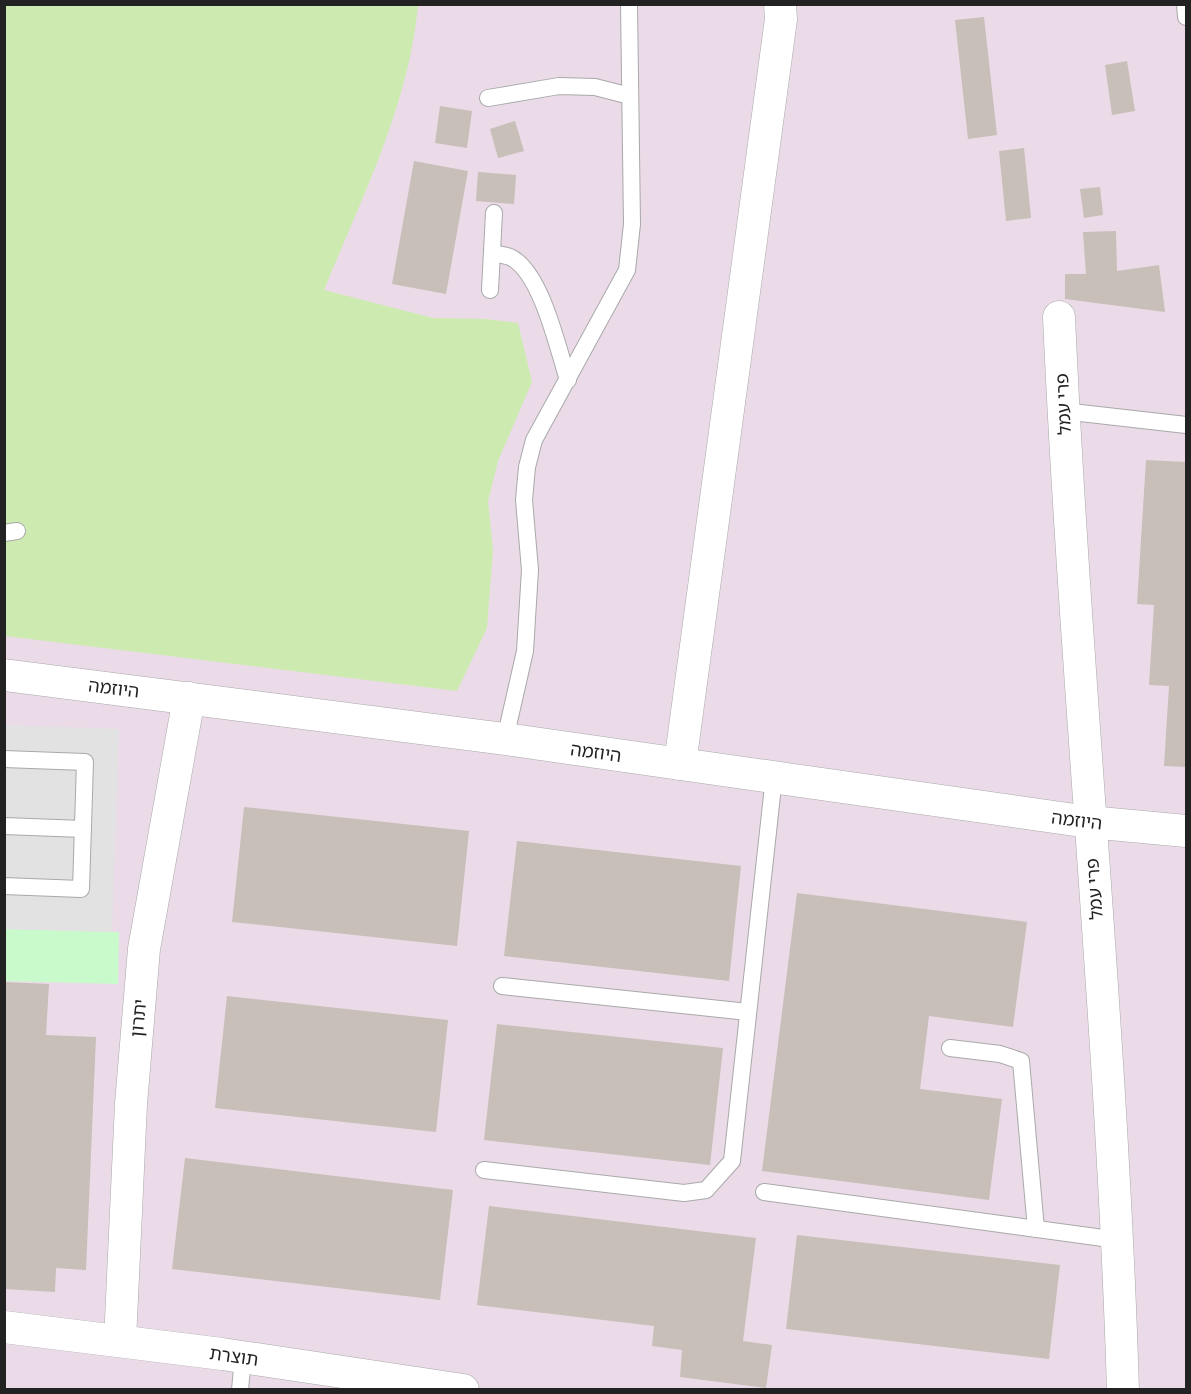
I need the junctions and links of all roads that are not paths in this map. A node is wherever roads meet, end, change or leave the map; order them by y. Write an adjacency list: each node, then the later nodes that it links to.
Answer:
1 (629, 4): 5 (lane)
2 (1185, 4): 4 (lane)
3 (783, 9): 18 (street)
4 (1186, 17)
5 (630, 96): 6 (lane); 11 (lane)
6 (488, 98)
7 (494, 213): 8 (lane)
8 (492, 253): 9 (lane); 11 (lane)
9 (490, 290)
10 (1059, 317): 12 (street, פרי עמל)
11 (568, 380): 16 (lane)
12 (1063, 411): 13 (lane); 20 (street, פרי עמל)
13 (1186, 424)
14 (4, 675): 15 (street, היוזמה)
15 (189, 698): 16 (street, היוזמה); 33 (street, יתרון)
16 (505, 739): 18 (street, היוזמה)
17 (4, 759): 22 (lane)
18 (680, 764): 19 (street, היוזמה)
19 (774, 777): 20 (street, היוזמה); 26 (lane)
20 (1089, 822): 23 (street, היוזמה); 31 (street, פרי עמל)
21 (4, 825): 22 (lane)
22 (82, 829): 24 (lane)
23 (1186, 831)
24 (4, 886)
25 (502, 986): 26 (lane)
26 (748, 1011): 28 (lane)
27 (950, 1048): 30 (lane)
28 (483, 1170)
29 (764, 1192): 30 (lane)
30 (1036, 1228): 31 (lane)
31 (1118, 1240): 37 (street, פרי עמל)
32 (4, 1327): 33 (street, תוצרת)
33 (120, 1341): 34 (street, תוצרת)
34 (243, 1357): 35 (lane); 36 (street, תוצרת)
35 (240, 1389)
36 (463, 1389)
37 (1123, 1389)

